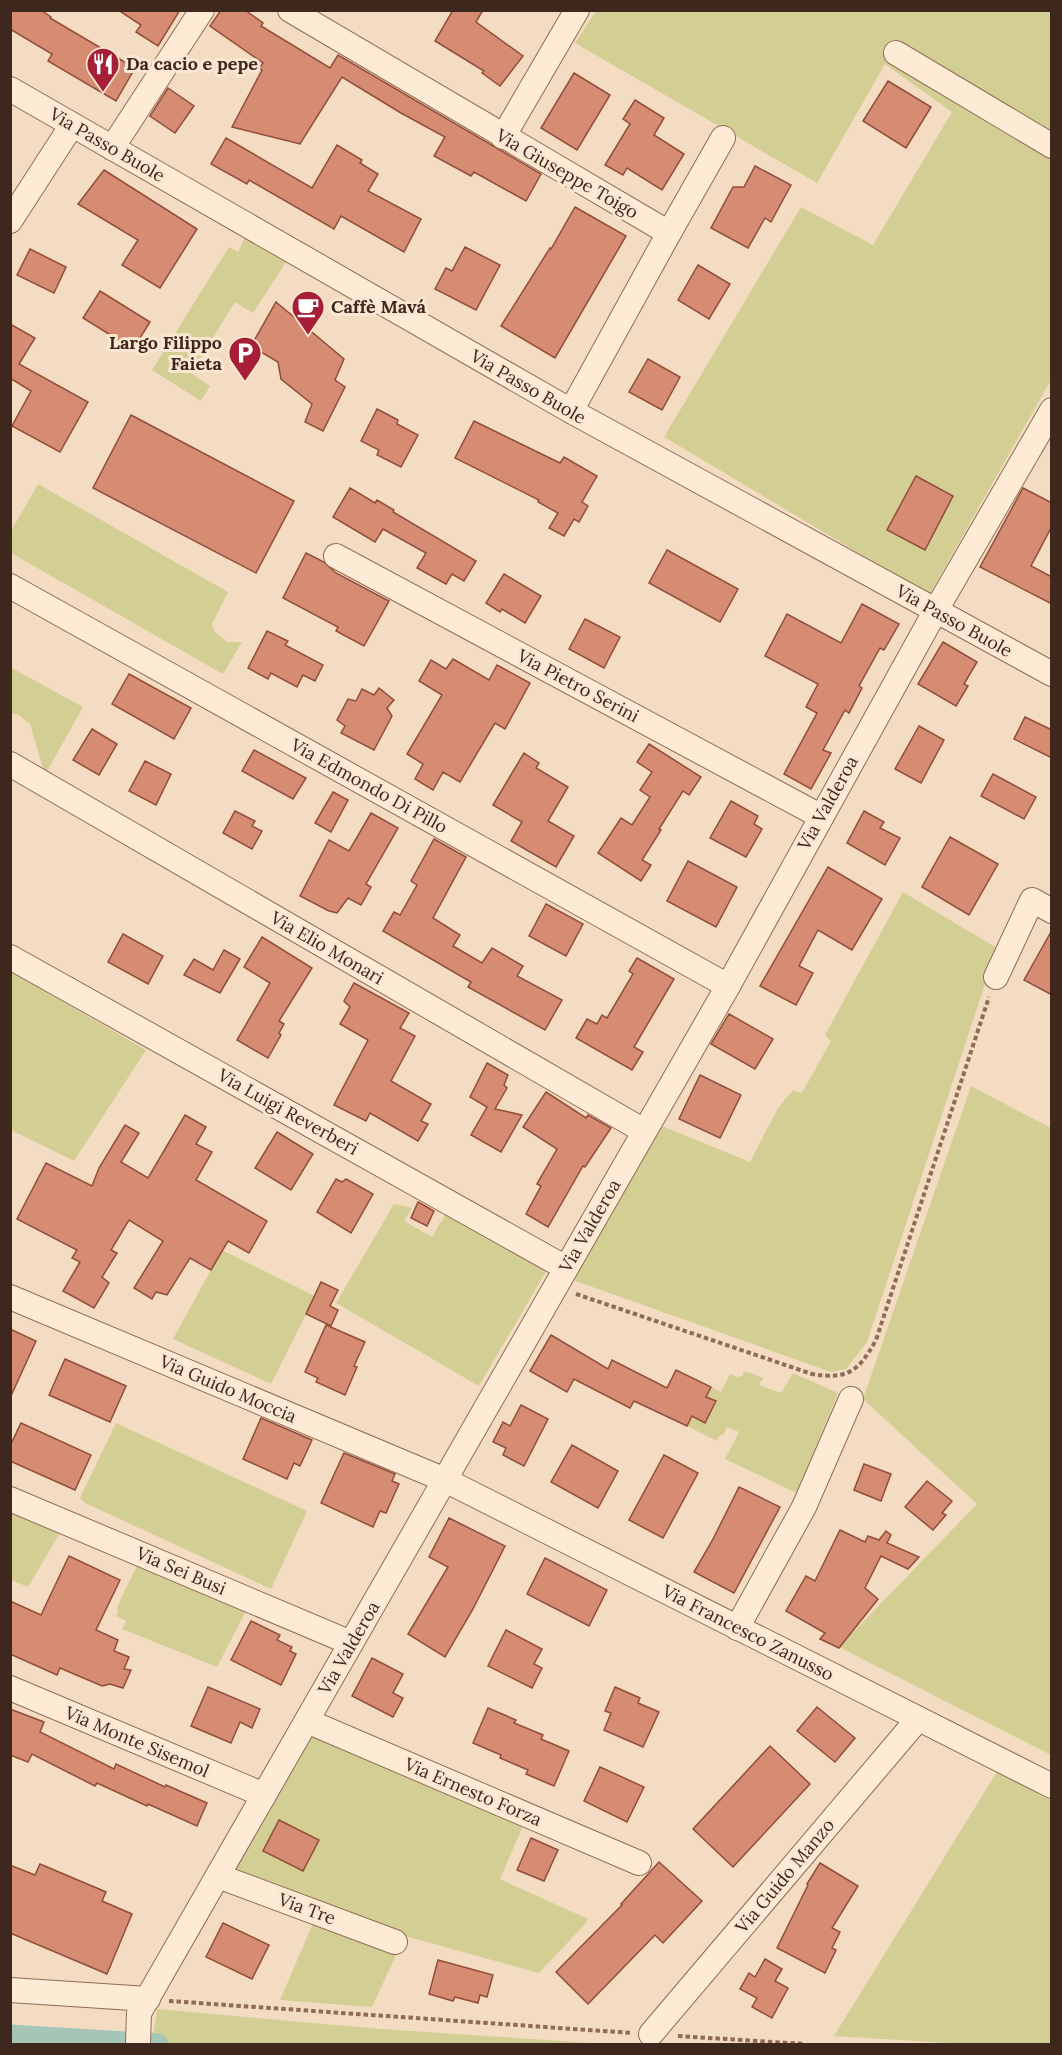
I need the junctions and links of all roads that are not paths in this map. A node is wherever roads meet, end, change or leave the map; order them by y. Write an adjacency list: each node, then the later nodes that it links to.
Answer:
1 (202, 10): 10 (street)
2 (290, 10): 7 (street, Via Giuseppe Toigo)
3 (577, 10): 7 (street)
4 (896, 53): 9 (street)
5 (10, 88): 6 (street, Via Passo Buole)
6 (72, 125): 10 (street, Via Passo Buole); 11 (street)
7 (503, 137): 12 (street, Via Giuseppe Toigo)
8 (723, 138): 12 (street)
9 (1052, 146)
10 (112, 148): 14 (street, Via Passo Buole)
11 (10, 221)
12 (669, 233): 14 (street)
13 (1052, 410): 17 (street, Via Valderoa)
14 (571, 411): 17 (street, Via Passo Buole)
15 (336, 556): 20 (street, Via Pietro Serini)
16 (10, 586): 24 (street, Via Edmondo Di Pillo)
17 (936, 610): 18 (street, Via Passo Buole); 20 (street, Via Valderoa)
18 (1052, 674)
19 (10, 764): 25 (street, Via Elio Monari)
20 (820, 816): 24 (street, Via Valderoa)
21 (1042, 905): 23 (street)
22 (10, 957): 26 (street, Via Luigi Reverberi)
23 (996, 977)
24 (728, 986): 25 (street, Via Valderoa)
25 (644, 1131): 26 (street, Via Valderoa)
26 (560, 1278): 29 (street, Via Valderoa)
27 (10, 1297): 29 (street, Via Guido Moccia)
28 (851, 1399): 31 (street)
29 (445, 1480): 31 (street, Via Francesco Zanusso); 32 (street, Via Valderoa)
30 (10, 1499): 32 (street, Via Sei Busi)
31 (737, 1628): 34 (street, Via Francesco Zanusso)
32 (351, 1643): 35 (street, Via Valderoa)
33 (10, 1688): 37 (street, Via Monte Sisemol)
34 (918, 1719): 36 (street, Via Francesco Zanusso); 43 (street, Via Guido Manzo)
35 (307, 1721): 37 (street, Via Valderoa); 38 (street, Via Ernesto Forza)
36 (1052, 1786)
37 (264, 1795): 39 (street, Via Valderoa)
38 (639, 1863)
39 (218, 1876): 40 (street, Via Tre); 42 (street, Via Valderoa)
40 (395, 1942)
41 (10, 1990): 42 (street)
42 (143, 2006): 44 (street, Via Valderoa)
43 (651, 2034)
44 (138, 2044)

